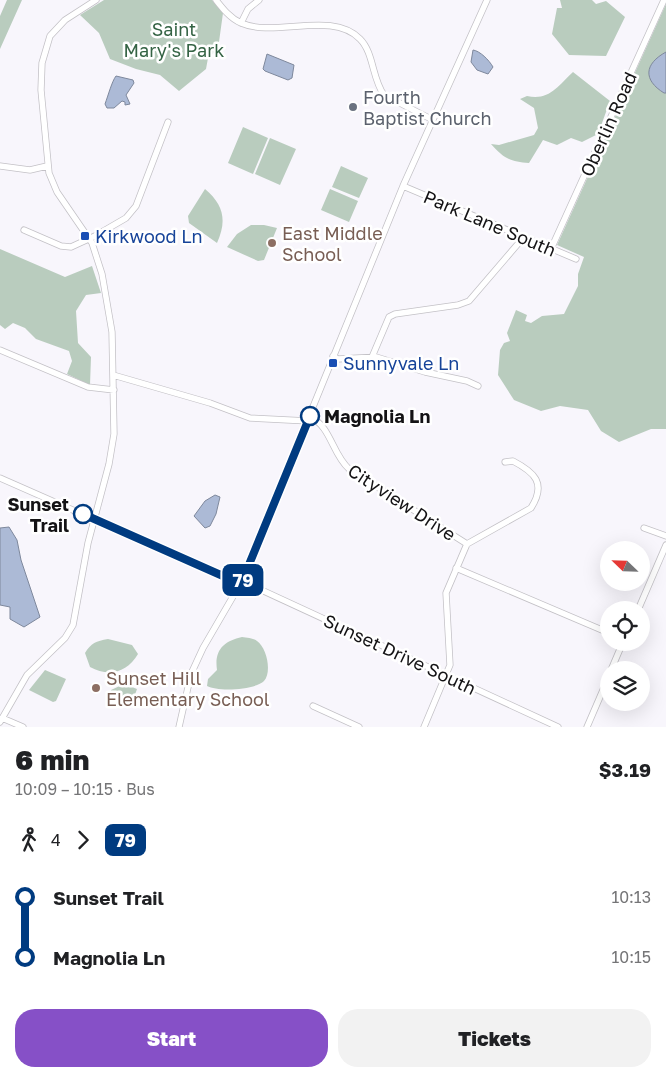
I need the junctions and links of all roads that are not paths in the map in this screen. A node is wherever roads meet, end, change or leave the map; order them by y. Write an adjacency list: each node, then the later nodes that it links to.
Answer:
1 (96, 0): 10 (street)
2 (216, 0): 6 (street)
3 (259, 0): 6 (street)
4 (487, 0): 7 (street)
5 (664, 0): 15 (street, Oberlin Road)
6 (241, 23): 7 (street)
7 (433, 120): 11 (street)
8 (168, 122): 14 (street)
9 (0, 166): 10 (street)
10 (47, 166): 14 (street)
11 (403, 186): 13 (street, Park Lane South); 18 (street)
12 (24, 230): 14 (street)
13 (523, 238): 15 (street, Park Lane South); 19 (street)
14 (90, 239): 20 (street)
15 (551, 248): 16 (street, Park Lane South)
16 (576, 259)
17 (0, 350): 22 (street)
18 (333, 356): 19 (street); 23 (street)
19 (372, 357): 21 (street)
20 (113, 375): 22 (street); 23 (street)
21 (478, 386)
22 (114, 390): 26 (street)
23 (309, 419): 29 (street, Cityview Drive); 32 (street)
24 (505, 462): 29 (street, Cityview Drive)
25 (0, 478): 26 (street, Sunset Drive South)
26 (93, 518): 32 (street, Sunset Drive South); 38 (street)
27 (644, 528): 28 (street)
28 (666, 536)
29 (468, 544): 31 (street)
30 (666, 545): 33 (street)
31 (456, 568): 34 (street); 35 (street)
32 (242, 582): 35 (street, Sunset Drive South); 40 (street)
33 (642, 601)
34 (600, 629)
35 (446, 675): 42 (street); 43 (street, Sunset Drive South)
36 (600, 697): 44 (street)
37 (313, 706): 41 (street)
38 (1, 720): 39 (street)
39 (23, 727)
40 (179, 727)
41 (359, 727)
42 (424, 727)
43 (558, 727)
44 (587, 727)

